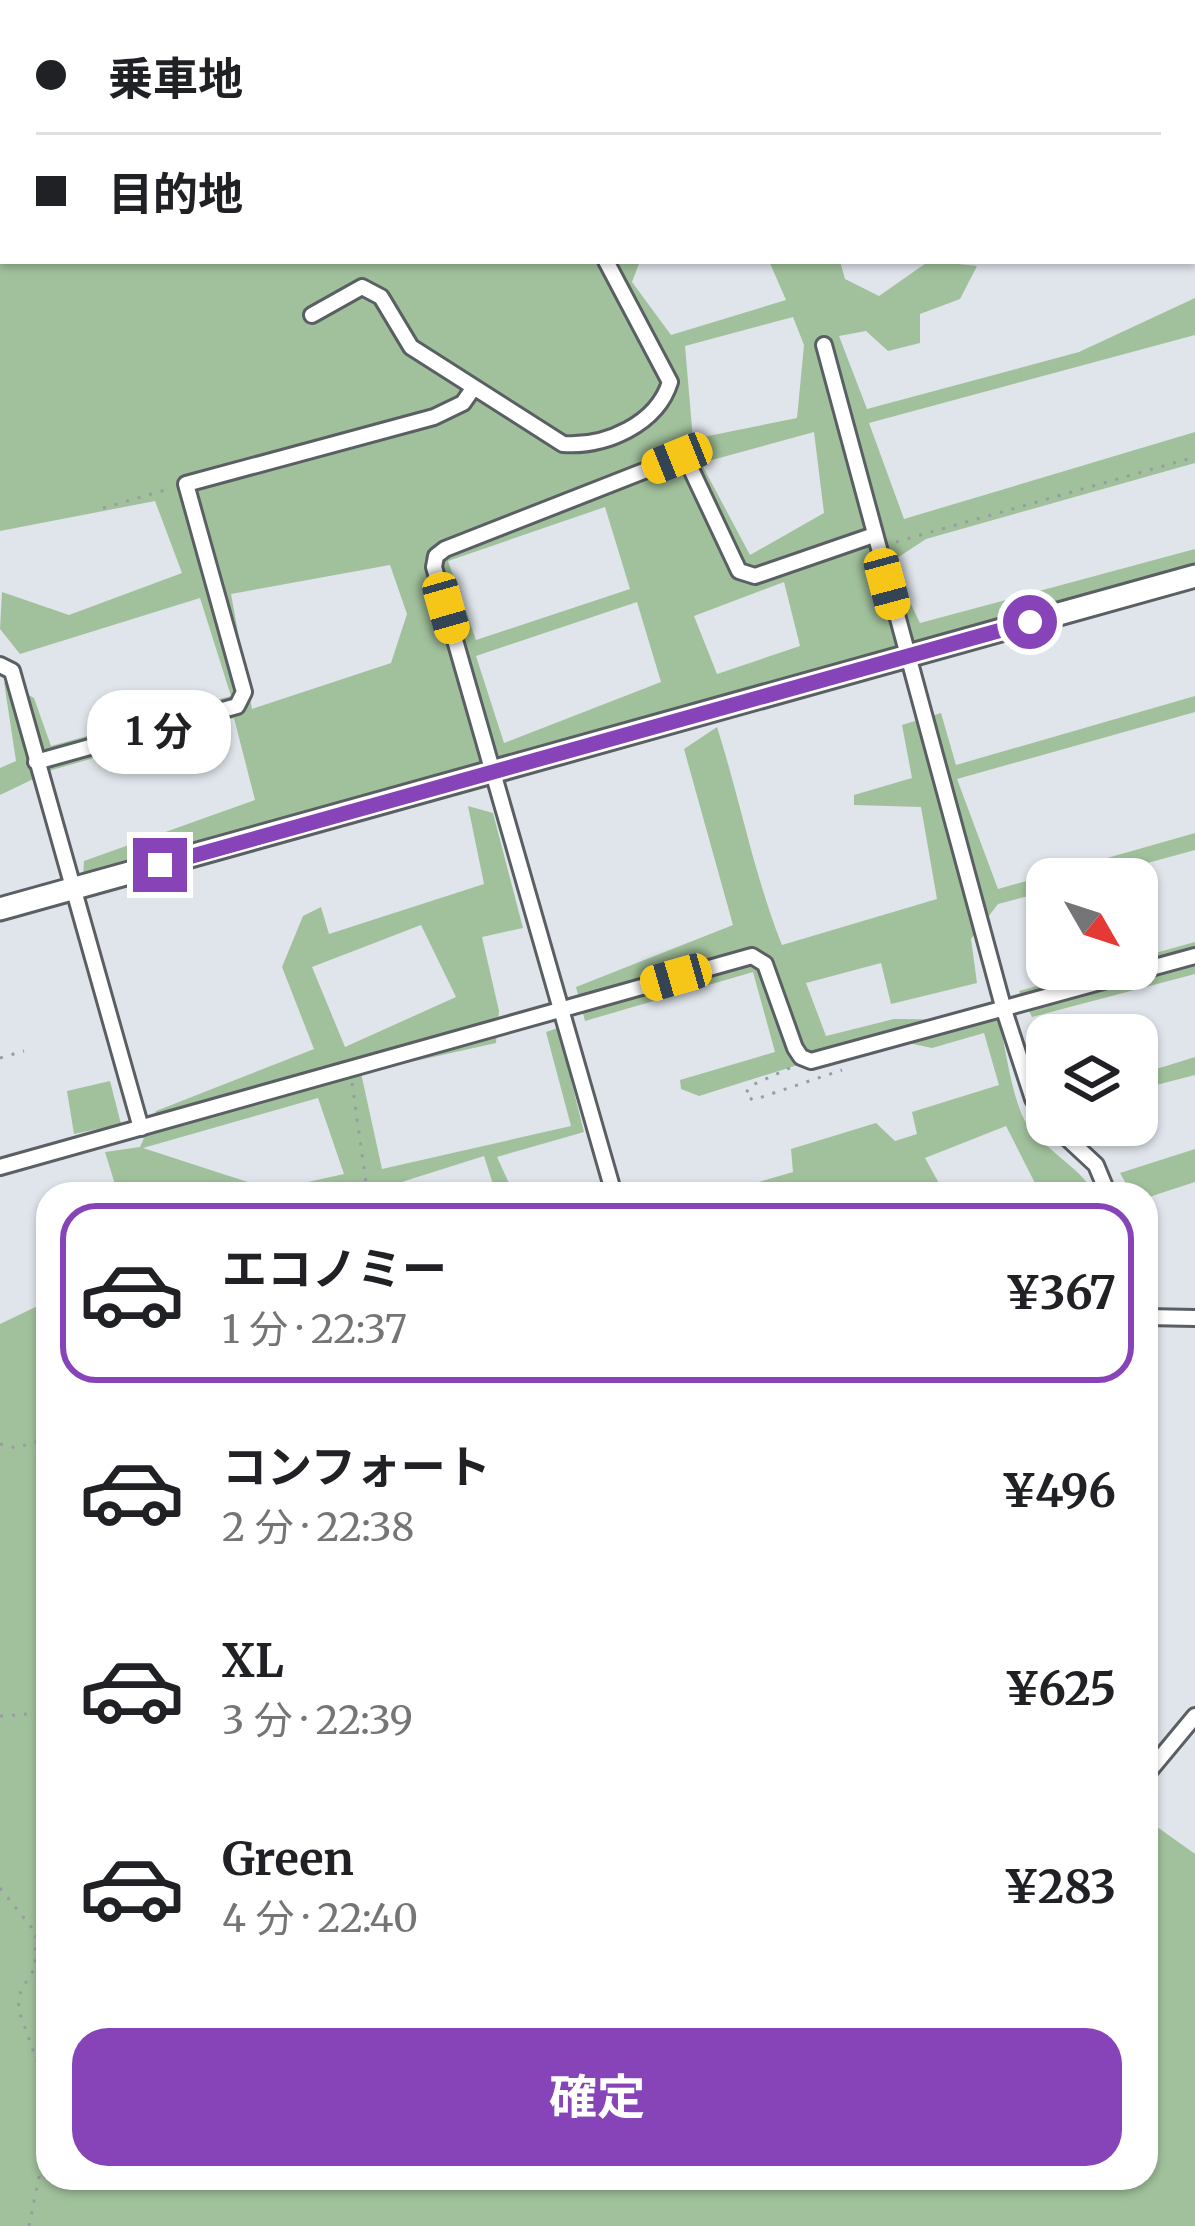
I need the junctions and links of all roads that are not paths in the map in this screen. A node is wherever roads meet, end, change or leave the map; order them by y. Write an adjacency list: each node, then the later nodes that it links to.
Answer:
1 (608, 264): 4 (street)
2 (312, 315): 4 (street)
3 (824, 345): 5 (street)
4 (472, 390): 9 (street)
5 (876, 541): 7 (street); 10 (street)
6 (1195, 576): 7 (street)
7 (906, 657): 10 (street); 15 (street)
8 (0, 664): 9 (street)
9 (36, 762): 11 (street)
10 (493, 772): 11 (street); 14 (street)
11 (70, 890): 12 (street); 17 (street)
12 (0, 909)
13 (1195, 956): 15 (street)
14 (563, 1010): 15 (street); 17 (street); 20 (street)
15 (1004, 1010): 16 (street)
16 (1026, 1075)
17 (141, 1128): 19 (street)
18 (1076, 1146): 21 (street)
19 (0, 1167)
20 (611, 1182)
21 (1103, 1182)
22 (1158, 1317): 23 (street)
23 (1195, 1318)
24 (1195, 1716): 25 (street)
25 (1158, 1761)

